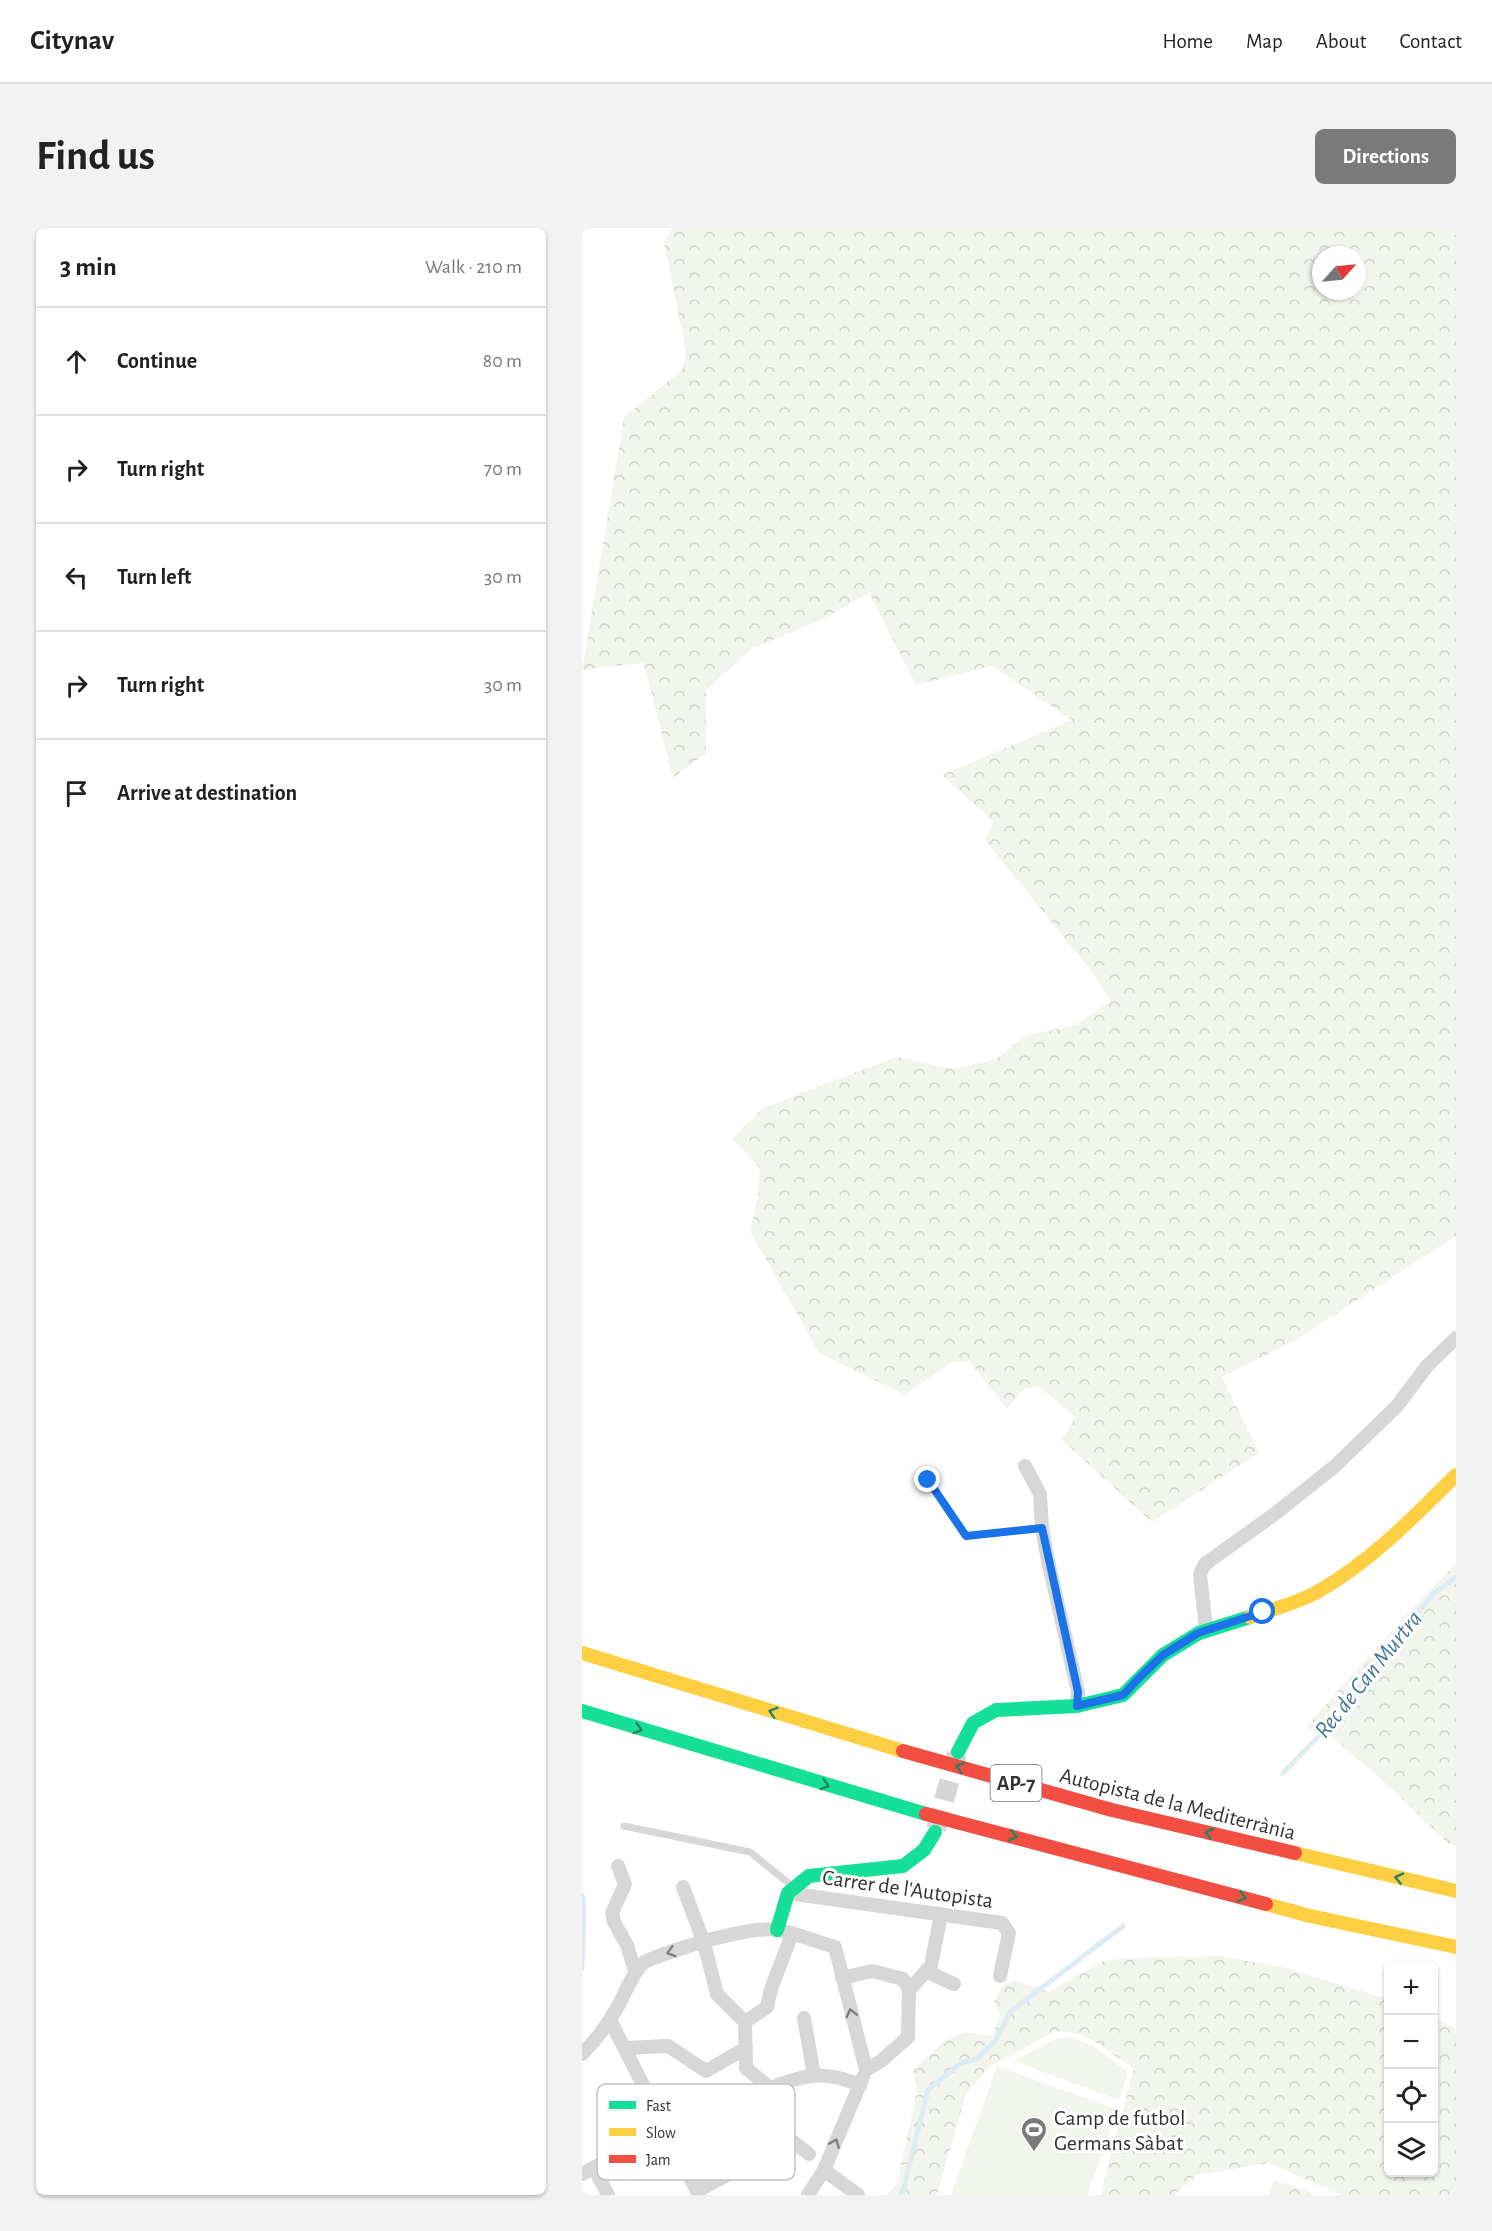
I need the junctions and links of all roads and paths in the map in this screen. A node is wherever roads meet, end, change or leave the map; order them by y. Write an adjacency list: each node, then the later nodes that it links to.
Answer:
1 (1456, 1338): 6 (street)
2 (1025, 1466): 5 (street)
3 (1456, 1475): 6 (main road)
4 (928, 1480): 5 (lane)
5 (1042, 1528): 8 (street)
6 (1206, 1629): 8 (main road)
7 (582, 1653): 16 (main road, Autopista de la Mediterrània / AP-7, one-way to 7)
8 (1077, 1706): 10 (main road)
9 (582, 1711): 21 (main road, AP-7, one-way to 21)
10 (958, 1752)
11 (624, 1826): 15 (lane)
12 (935, 1832): 15 (main road)
13 (618, 1866): 23 (street)
14 (682, 1887): 20 (street)
15 (790, 1890): 17 (street, Carrer de l'Autopista); 18 (main road, Carrer de l'Autopista)
16 (1456, 1891)
17 (941, 1914): 22 (street); 24 (street, Carrer de l'Autopista)
18 (777, 1930): 19 (street); 20 (street)
19 (792, 1934): 25 (street); 30 (street)
20 (705, 1943): 23 (street, one-way to 23); 30 (street)
21 (1456, 1947)
22 (927, 1970): 26 (street); 27 (street)
23 (635, 1971): 29 (street)
24 (1000, 1976)
25 (842, 1978): 27 (street); 34 (street, one-way to 25)
26 (954, 1984)
27 (909, 1990): 34 (street)
28 (804, 2018): 35 (street)
29 (610, 2020): 31 (street); 33 (street)
30 (746, 2022): 32 (street)
31 (625, 2048): 32 (street); 36 (street)
32 (746, 2048): 37 (street)
33 (582, 2054)
34 (866, 2070): 39 (street)
35 (814, 2075): 38 (street); 39 (street)
36 (643, 2084)
37 (765, 2084)
38 (781, 2084)
39 (860, 2085): 42 (street, one-way to 39)
40 (795, 2143): 41 (street)
41 (809, 2154)
42 (824, 2170): 47 (street); 48 (street)
43 (588, 2171): 46 (street)
44 (720, 2180): 45 (street)
45 (698, 2193)
46 (608, 2195)
47 (808, 2195)
48 (858, 2195)

